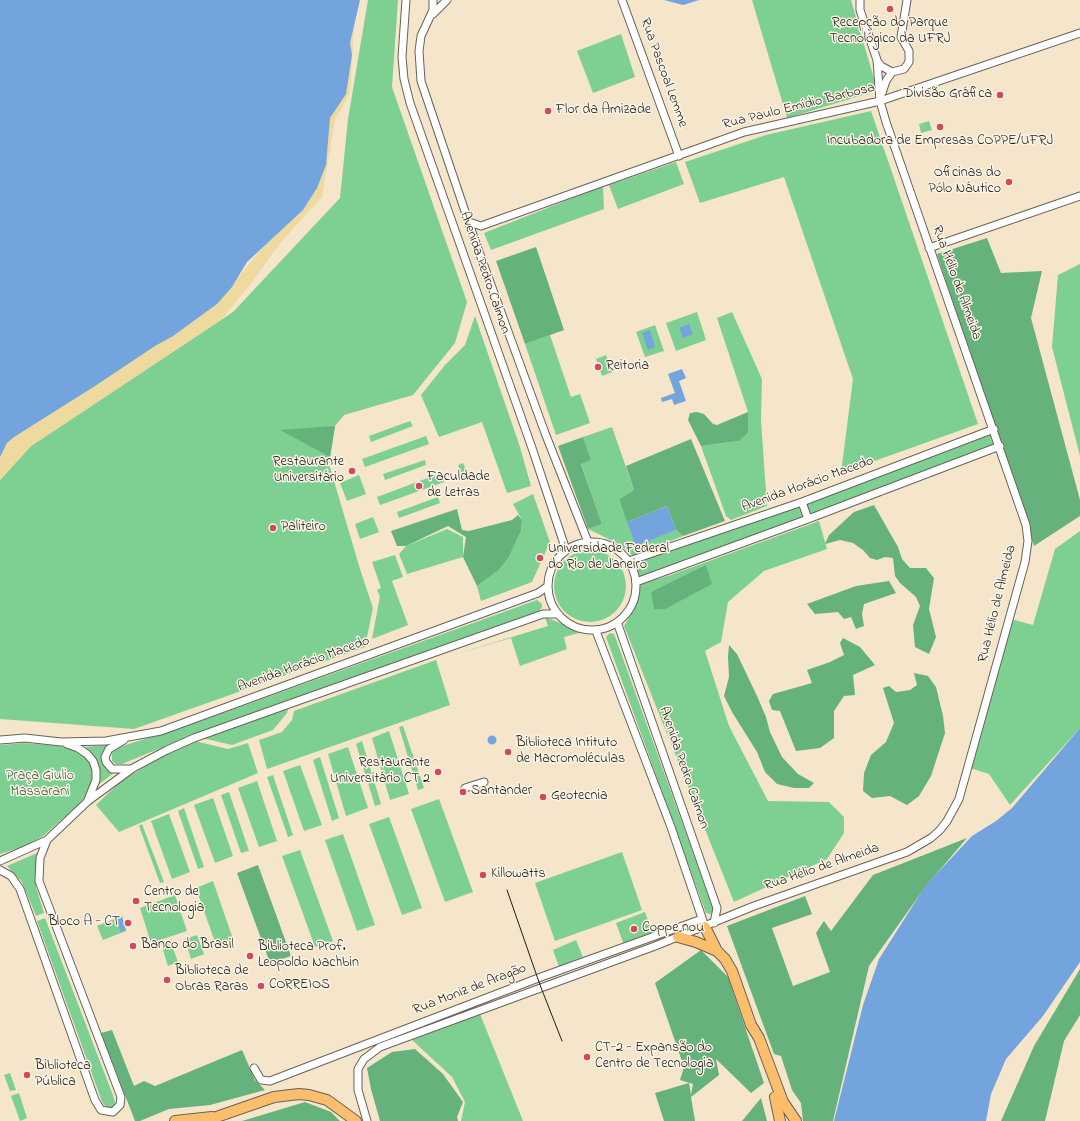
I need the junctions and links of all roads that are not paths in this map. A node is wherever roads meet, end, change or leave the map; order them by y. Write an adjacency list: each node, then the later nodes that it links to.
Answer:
1 (433, 0): 7 (street, Avenida Pedro Calmon)
2 (447, 0): 7 (street)
3 (622, 0): 12 (street, Rua Pascoal Lemme)
4 (860, 0): 9 (street, Rua Hélio de Almeida)
5 (907, 0): 10 (street)
6 (406, 1): 23 (street, Avenida Pedro Calmon)
7 (431, 15): 14 (street, Avenida Pedro Calmon)
8 (1080, 33): 11 (street, Rua Paulo Emídio Barbosa)
9 (877, 60): 10 (street); 11 (street, Rua Hélio de Almeida)
10 (892, 72): 11 (street)
11 (880, 101): 12 (street, Rua Paulo Emídio Barbosa); 17 (street, Rua Hélio de Almeida)
12 (679, 156): 15 (street, Rua Paulo Emídio Barbosa)
13 (1080, 196): 17 (street)
14 (469, 222): 15 (street); 16 (street, Avenida Pedro Calmon)
15 (481, 226): 16 (street)
16 (474, 238): 22 (street, Avenida Pedro Calmon)
17 (929, 248): 18 (street, Rua Hélio de Almeida)
18 (994, 430): 19 (street, Rua Hélio de Almeida); 20 (street, Avenida Horácio Macedo)
19 (1000, 446): 21 (street); 41 (street, Rua Hélio de Almeida)
20 (802, 502): 21 (street); 24 (street, Avenida Horácio Macedo)
21 (808, 519): 25 (street)
22 (588, 542): 23 (street); 24 (street)
23 (566, 550): 26 (street)
24 (629, 561): 25 (street)
25 (636, 582): 28 (street)
26 (548, 586): 27 (street); 30 (street, Avenida Horácio Macedo)
27 (557, 614): 29 (street); 33 (street)
28 (617, 622): 29 (street); 40 (street, Avenida Pedro Calmon)
29 (596, 630): 42 (street)
30 (128, 738): 32 (street, Avenida Horácio Macedo); 33 (street)
31 (0, 740): 32 (street)
32 (62, 742): 36 (street)
33 (133, 768): 36 (street)
34 (484, 782): 35 (street)
35 (465, 788)
36 (88, 801): 37 (street)
37 (47, 840): 38 (street); 39 (street)
38 (0, 861)
39 (0, 870)
40 (717, 908): 41 (street); 42 (street)
41 (732, 915): 42 (street, Rua Hélio de Almeida)
42 (707, 923): 43 (street, Rua Moniz de Aragão); 44 (highway); 45 (street, Rua Moniz de Aragão)
43 (678, 937): 44 (highway); 53 (street, Rua Moniz de Aragão)
44 (717, 951): 46 (highway)
45 (254, 1068)
46 (769, 1074): 54 (highway); 55 (highway)
47 (344, 1111): 48 (highway); 51 (highway); 52 (highway)
48 (216, 1116): 49 (highway); 50 (highway)
49 (175, 1121)
50 (205, 1121)
51 (350, 1121)
52 (356, 1121)
53 (367, 1121)
54 (780, 1121)
55 (796, 1121)

